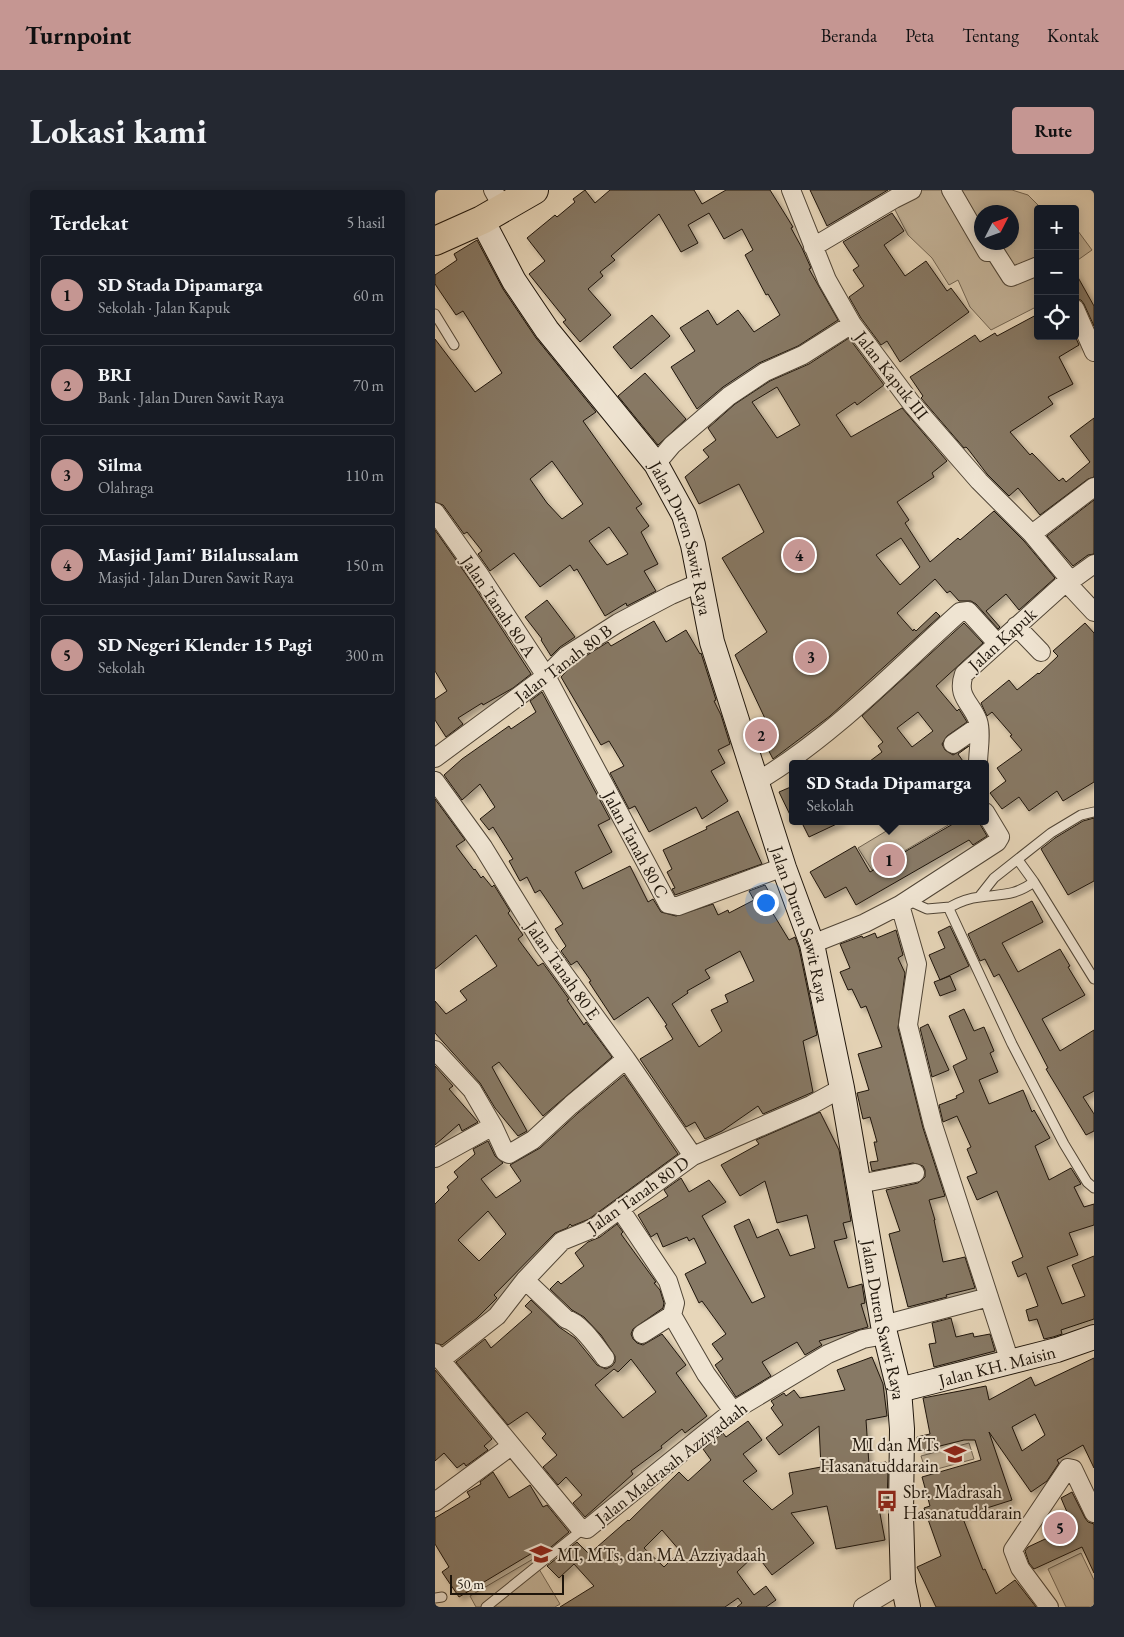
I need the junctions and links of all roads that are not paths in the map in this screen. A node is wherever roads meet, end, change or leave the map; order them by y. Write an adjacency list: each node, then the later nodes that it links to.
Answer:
1 (534, 190): 5 (main road)
2 (791, 190): 7 (street, Jalan Kapuk III)
3 (912, 190): 7 (street)
4 (951, 190): 8 (street)
5 (492, 206): 6 (main road); 14 (street, Jalan Duren Sawit Raya)
6 (435, 241)
7 (813, 247): 11 (street, Jalan Kapuk III)
8 (1034, 268)
9 (435, 314): 12 (lane)
10 (1079, 318): 13 (street)
11 (852, 324): 14 (street); 17 (street, Jalan Kapuk III)
12 (454, 345)
13 (1094, 352)
14 (655, 464): 20 (street, Jalan Duren Sawit Raya)
15 (1094, 487): 17 (street)
16 (435, 512): 25 (street, Jalan Tanah 80 A)
17 (1032, 534): 19 (street)
18 (1094, 564): 19 (street, Jalan Kapuk)
19 (1067, 581): 21 (street); 22 (street, Jalan Kapuk)
20 (699, 583): 25 (street, Jalan Tanah 80 B); 31 (street, Jalan Duren Sawit Raya)
21 (1094, 612)
22 (1017, 626): 23 (street, Jalan Kapuk); 24 (street)
23 (997, 643): 26 (street, Jalan Kapuk); 31 (street)
24 (1041, 652)
25 (545, 676): 28 (street, Jalan Tanah 80 B); 35 (street, Jalan Tanah 80 C)
26 (979, 726): 27 (street); 29 (street, Jalan Kapuk)
27 (953, 744)
28 (435, 758)
29 (978, 760)
30 (435, 781): 43 (street, Jalan Tanah 80 E)
31 (757, 782): 35 (street, Jalan Duren Sawit Raya)
32 (1094, 812): 34 (lane)
33 (989, 818): 38 (street)
34 (1018, 860): 36 (lane); 37 (lane)
35 (784, 868): 40 (street, Jalan Duren Sawit Raya)
36 (1034, 882): 37 (lane); 41 (lane)
37 (979, 897): 39 (lane)
38 (903, 902): 39 (lane); 40 (street); 53 (street)
39 (950, 907): 50 (lane)
40 (812, 944): 44 (street, Jalan Duren Sawit Raya)
41 (1094, 979)
42 (435, 1050): 45 (street)
43 (626, 1059): 45 (street); 46 (street, Jalan Tanah 80 E)
44 (842, 1088): 46 (street, Jalan Tanah 80 D); 49 (street, Jalan Duren Sawit Raya)
45 (493, 1126): 47 (street)
46 (693, 1156): 51 (street, Jalan Tanah 80 D)
47 (435, 1158)
48 (915, 1173): 49 (street)
49 (859, 1184): 55 (street, Jalan Duren Sawit Raya)
50 (1094, 1188)
51 (620, 1209): 52 (street, Jalan Tanah 80 D); 54 (street)
52 (525, 1280): 58 (street, Jalan Tanah 80 D); 59 (street)
53 (989, 1297): 55 (street, Jalan Madrasah Azziyadaah); 60 (street)
54 (672, 1315): 56 (street); 62 (street)
55 (885, 1330): 61 (street, Jalan Duren Sawit Raya); 62 (street, Jalan Madrasah Azziyadaah)
56 (642, 1334)
57 (1094, 1337): 60 (street, Jalan KH. Maisin)
58 (438, 1356): 63 (street, Jalan Madrasah Azziyadaah)
59 (605, 1358)
60 (1010, 1362): 61 (street, Jalan KH. Maisin)
61 (899, 1390): 67 (street, Jalan Duren Sawit Raya)
62 (733, 1411): 66 (street, Jalan Madrasah Azziyadaah)
63 (511, 1446): 64 (street); 66 (street, Jalan Madrasah Azziyadaah)
64 (435, 1502)
65 (1094, 1513): 70 (street)
66 (583, 1529): 68 (lane)
67 (906, 1596): 69 (street)
68 (486, 1607)
69 (863, 1607)
70 (1049, 1607)

